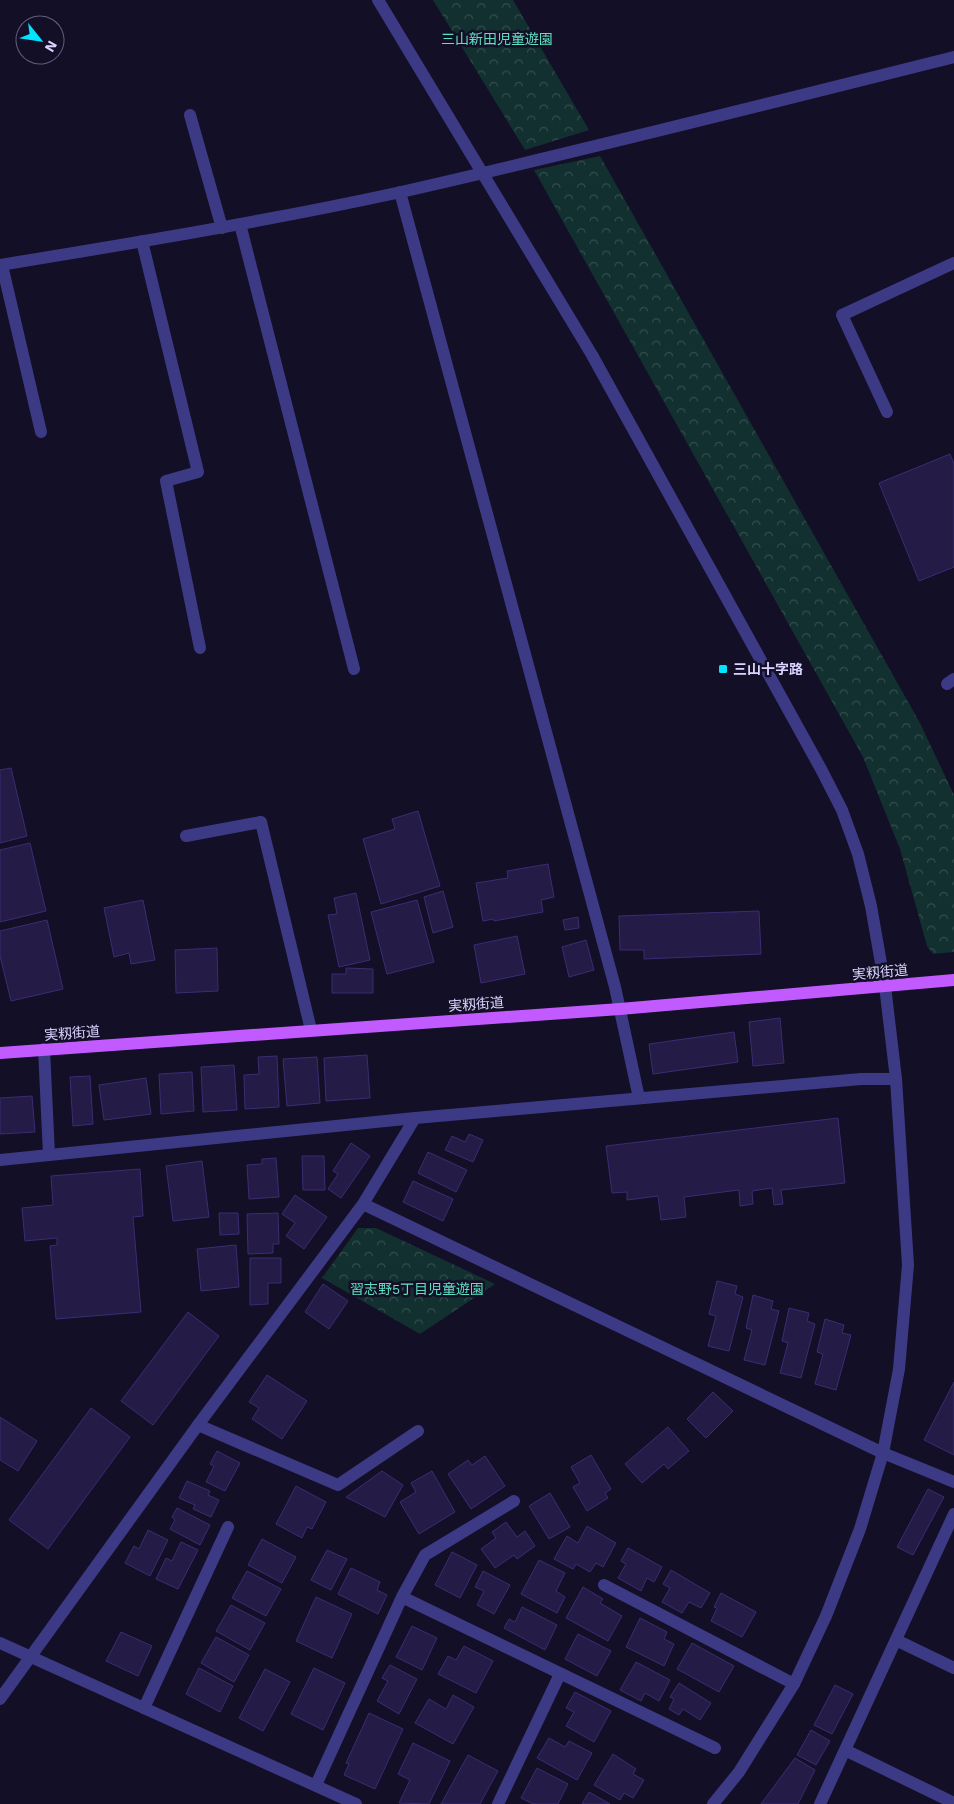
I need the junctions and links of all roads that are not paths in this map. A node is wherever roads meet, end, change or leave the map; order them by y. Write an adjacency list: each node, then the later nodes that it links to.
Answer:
1 (378, 0): 4 (street)
2 (954, 57): 4 (street)
3 (190, 115): 7 (street)
4 (482, 172): 5 (street); 17 (street)
5 (400, 192): 6 (street); 18 (street)
6 (240, 224): 7 (street); 14 (street)
7 (222, 228): 8 (street)
8 (142, 241): 10 (street); 13 (street)
9 (954, 263): 11 (street)
10 (1, 265): 12 (street)
11 (887, 412)
12 (41, 432)
13 (200, 648)
14 (354, 669)
15 (186, 836): 19 (street)
16 (954, 980): 17 (main road, 実籾街道)
17 (885, 986): 18 (main road, 実籾街道); 22 (street)
18 (620, 1009): 19 (main road, 実籾街道); 23 (street)
19 (311, 1030): 20 (main road, 実籾街道)
20 (44, 1050): 21 (main road, 実籾街道); 25 (street)
21 (0, 1053)
22 (896, 1079): 23 (street); 30 (street)
23 (640, 1098): 24 (street)
24 (415, 1118): 25 (street); 27 (street)
25 (49, 1155): 26 (street)
26 (0, 1160)
27 (363, 1204): 28 (street); 30 (street)
28 (198, 1425): 29 (street); 39 (street)
29 (418, 1432)
30 (883, 1453): 31 (street); 42 (street)
31 (954, 1482)
32 (514, 1501): 36 (street)
33 (954, 1514): 37 (street)
34 (228, 1527): 44 (street)
35 (604, 1585): 42 (street)
36 (402, 1597): 41 (street); 47 (street)
37 (896, 1640): 40 (street); 46 (street)
38 (0, 1643): 39 (street)
39 (30, 1657): 43 (street); 44 (street)
40 (954, 1668)
41 (560, 1674): 45 (street); 50 (street)
42 (794, 1684): 51 (street)
43 (0, 1699)
44 (144, 1708): 47 (street)
45 (715, 1748)
46 (845, 1750): 48 (street); 52 (street)
47 (316, 1785): 49 (street)
48 (954, 1803)
49 (356, 1804)
50 (498, 1804)
51 (713, 1804)
52 (820, 1804)

